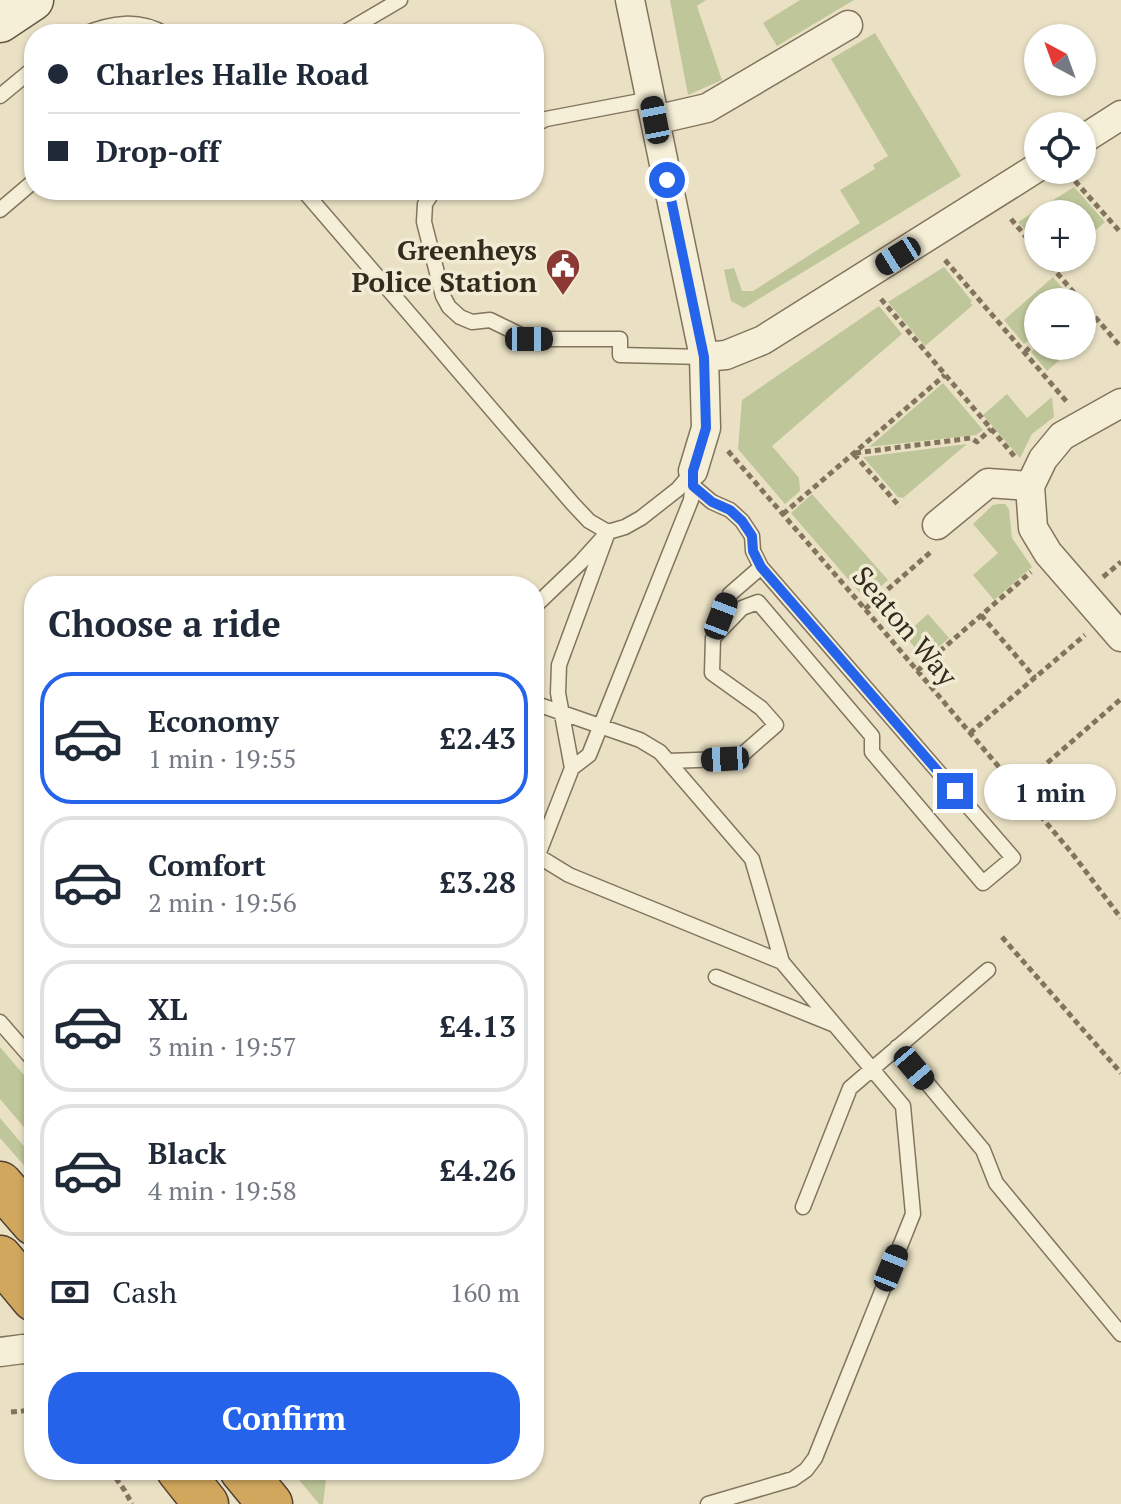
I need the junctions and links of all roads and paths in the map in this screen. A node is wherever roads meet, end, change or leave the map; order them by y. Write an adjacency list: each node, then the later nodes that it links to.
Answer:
1 (33, 0): 4 (street)
2 (400, 0): 7 (lane)
3 (630, 0): 11 (street)
4 (0, 22)
5 (118, 24): 6 (lane)
6 (141, 24)
7 (359, 24)
8 (848, 25): 11 (street)
9 (24, 76): 10 (lane)
10 (0, 96)
11 (653, 109): 13 (lane); 31 (street)
12 (1121, 115): 14 (street)
13 (544, 120)
14 (1096, 131)
15 (1024, 176): 31 (street)
16 (1078, 184): 22 (path)
17 (24, 190): 20 (lane)
18 (312, 200): 43 (lane)
19 (428, 200): 31 (lane)
20 (0, 210)
21 (1011, 219): 23 (path)
22 (1121, 233)
23 (1024, 234)
24 (945, 260): 30 (path)
25 (1056, 272): 26 (path)
26 (1070, 288)
27 (881, 299): 33 (path)
28 (1096, 318): 29 (path)
29 (1121, 347)
30 (1024, 351)
31 (704, 357): 36 (street)
32 (1032, 360): 35 (path)
33 (945, 375): 37 (path); 38 (path)
34 (1121, 403): 39 (street)
35 (1073, 409)
36 (706, 428): 40 (street); 42 (path, Seaton Way)
37 (991, 429): 38 (path); 39 (path)
38 (853, 453): 41 (path); 42 (path)
39 (1025, 474): 44 (street); 53 (street)
40 (693, 478): 43 (lane); 47 (lane); 60 (lane)
41 (900, 507)
42 (783, 514): 50 (path, Seaton Way)
43 (608, 532): 49 (lane); 59 (lane)
44 (936, 536): 50 (path)
45 (1121, 562): 48 (path)
46 (1040, 565): 51 (path)
47 (761, 567): 54 (lane); 54 (lane)
48 (1096, 583)
49 (544, 597)
50 (865, 609): 55 (path, Seaton Way)
51 (981, 615): 55 (path); 56 (path)
52 (1093, 629): 56 (path)
53 (1121, 637)
54 (713, 638): 62 (lane)
55 (917, 671): 61 (path, Seaton Way)
56 (1035, 678): 61 (path)
57 (1121, 699): 64 (path)
58 (544, 707): 59 (lane)
59 (562, 713): 60 (lane); 63 (lane)
60 (600, 726): 62 (lane); 63 (lane)
61 (970, 733): 64 (path, Seaton Way)
62 (668, 761): 71 (lane)
63 (572, 768): 65 (lane)
64 (1017, 789): 68 (path, Seaton Way)
65 (544, 836)
66 (544, 862): 71 (lane)
67 (1121, 906): 68 (path)
68 (1115, 911): 69 (path, Seaton Way)
69 (1121, 918)
70 (1002, 937): 79 (path)
71 (782, 962): 75 (lane)
72 (988, 970): 76 (lane)
73 (716, 977): 75 (lane)
74 (0, 1022): 77 (lane)
75 (836, 1026): 78 (lane)
76 (897, 1047): 78 (lane); 85 (lane)
77 (24, 1050)
78 (872, 1069): 81 (lane); 96 (lane)
79 (1121, 1073)
80 (0, 1184): 82 (highway)
81 (803, 1207)
82 (24, 1212)
83 (0, 1258): 84 (highway)
84 (24, 1287)
85 (1121, 1334)
86 (24, 1349): 87 (street)
87 (0, 1352)
88 (24, 1411): 89 (path)
89 (11, 1412)
90 (117, 1480): 93 (path)
91 (187, 1480): 94 (highway)
92 (250, 1480): 95 (highway)
93 (132, 1504)
94 (206, 1504)
95 (270, 1504)
96 (708, 1504)

